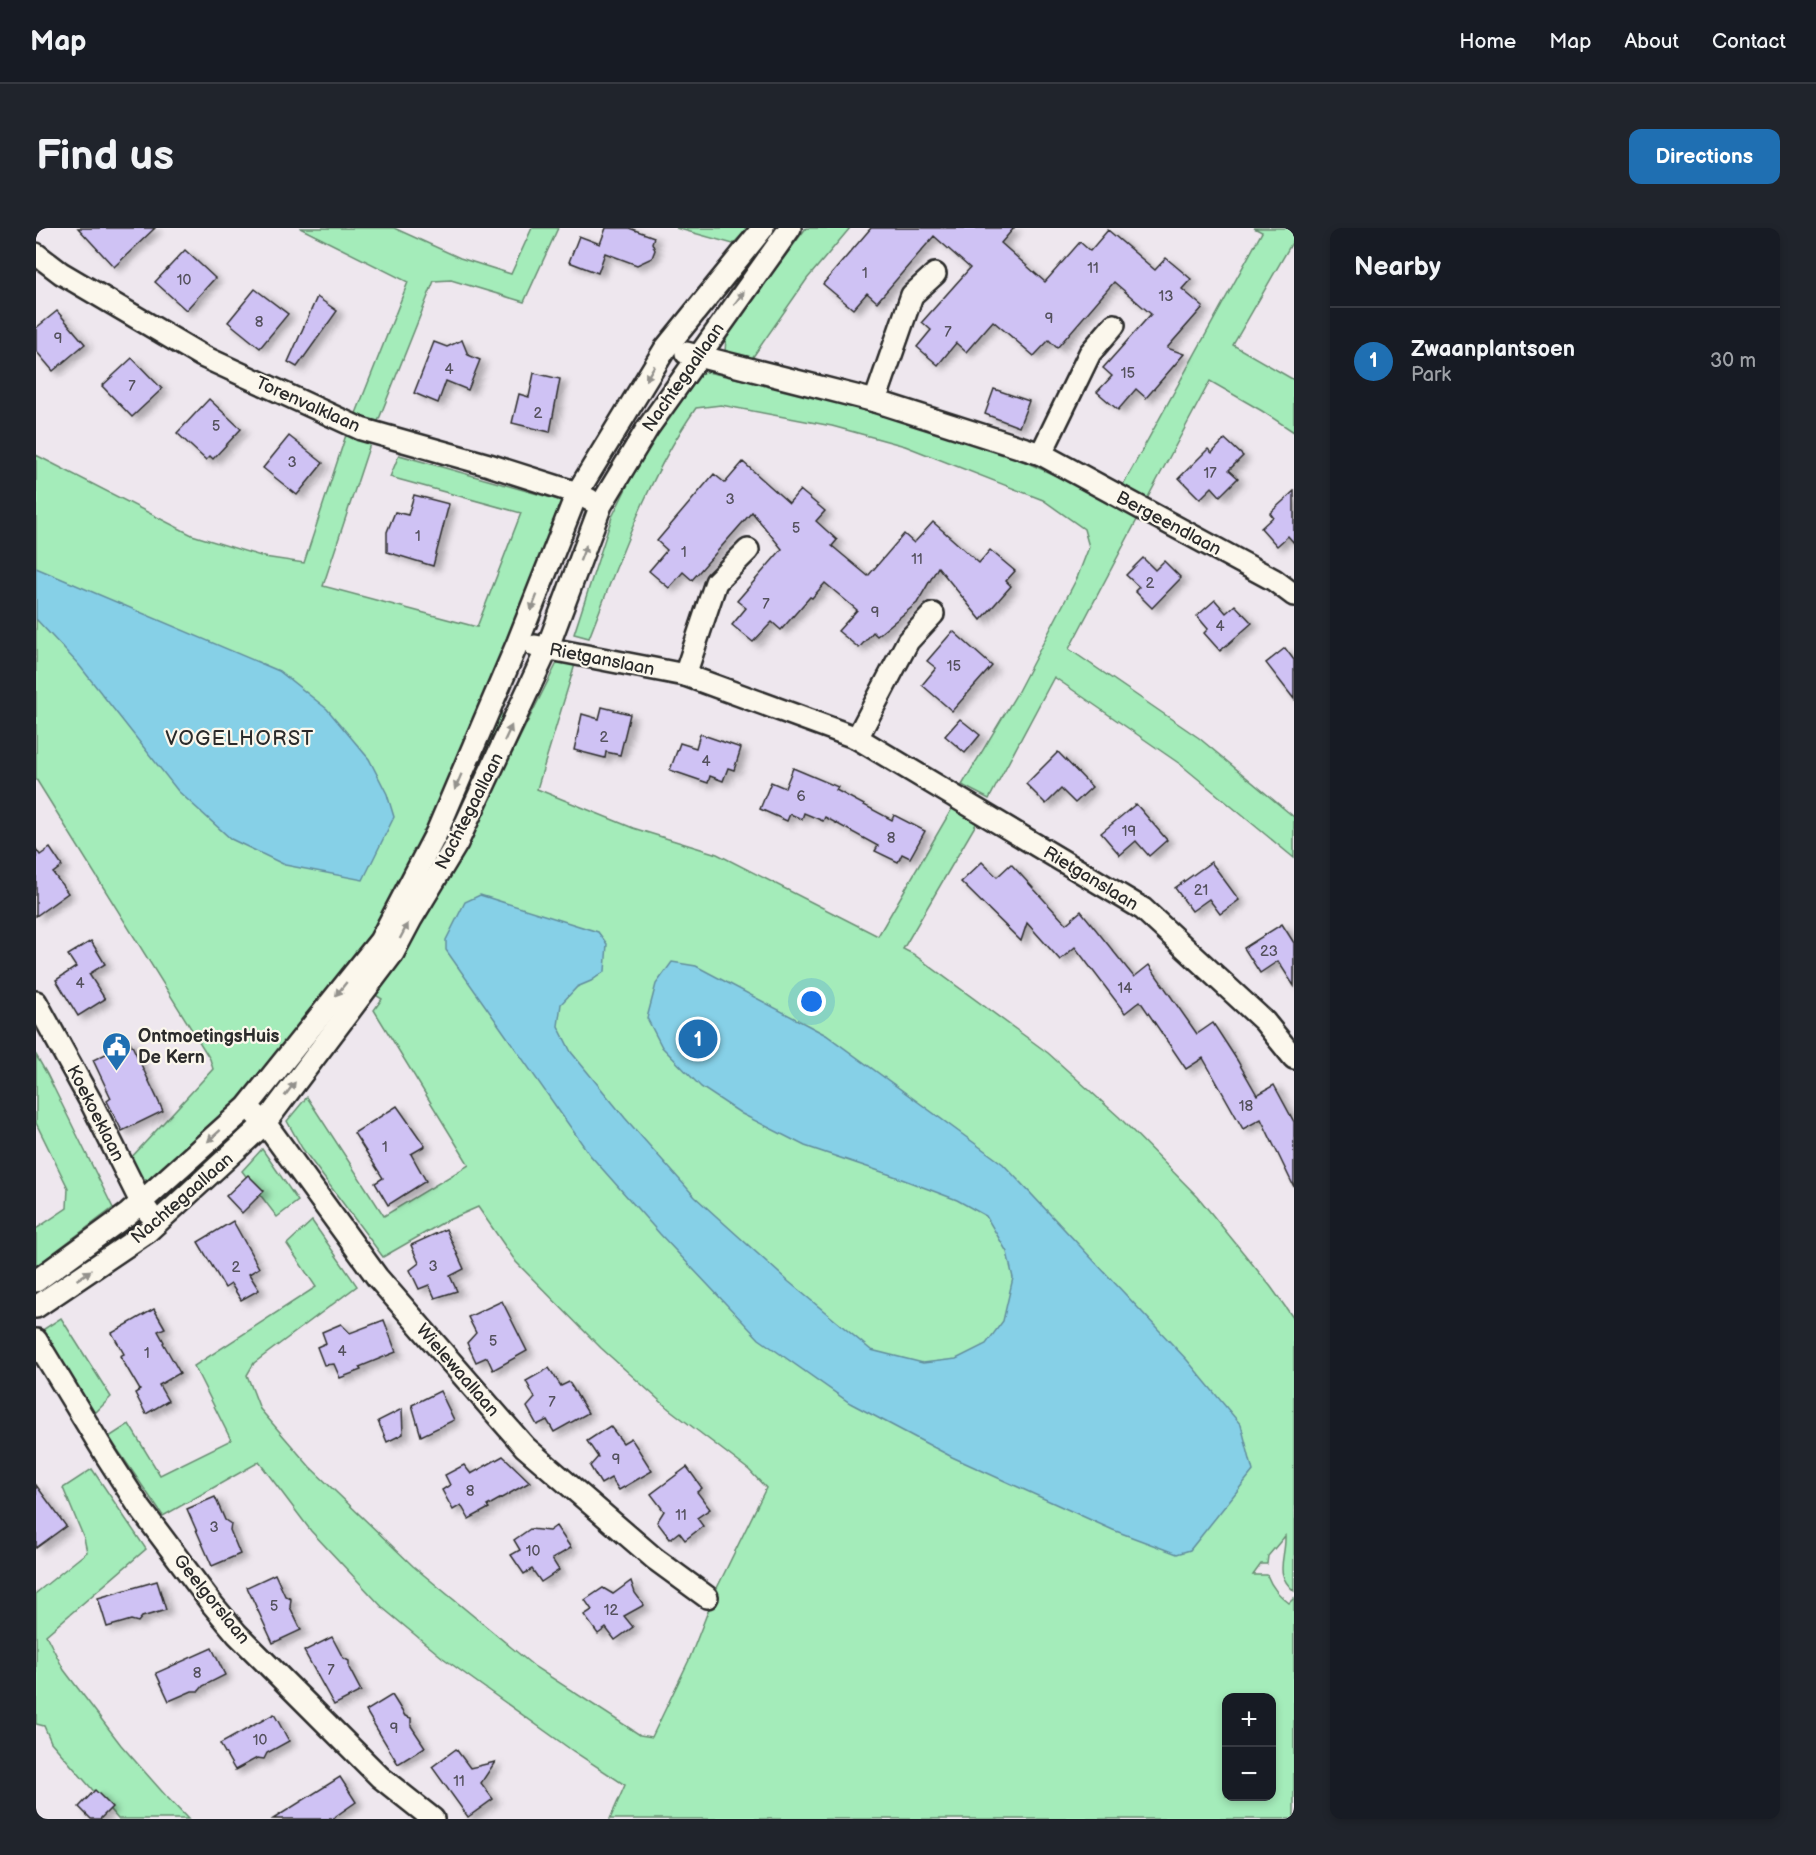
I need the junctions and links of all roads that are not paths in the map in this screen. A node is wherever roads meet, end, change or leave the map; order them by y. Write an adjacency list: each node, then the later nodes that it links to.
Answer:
1 (763, 228): 6 (street, Nachtegaallaan)
2 (784, 230): 7 (street, Nachtegaallaan, one-way to 2)
3 (36, 254): 10 (street, Torenvalklaan)
4 (935, 274): 8 (street)
5 (1114, 325): 9 (street)
6 (665, 349): 7 (street, Bergeendlaan); 10 (street, Nachtegaallaan, one-way to 10)
7 (698, 355): 8 (street, Bergeendlaan); 11 (street, Nachtegaallaan)
8 (875, 401): 9 (street, Bergeendlaan)
9 (1041, 454): 13 (street, Bergeendlaan)
10 (577, 493): 11 (street, Torenvalklaan); 15 (street, Nachtegaallaan, one-way to 15)
11 (601, 505): 16 (street, Nachtegaallaan, one-way to 11)
12 (748, 550): 17 (street)
13 (1294, 595)
14 (933, 614): 18 (street)
15 (518, 642): 16 (street, Rietganslaan); 21 (street, Nachtegaallaan, one-way to 21)
16 (547, 649): 17 (street, Rietganslaan); 22 (street, Nachtegaallaan, one-way to 16)
17 (685, 675): 18 (street, Rietganslaan)
18 (857, 738): 20 (street, Rietganslaan)
19 (36, 1002): 23 (street, Koekoeklaan)
20 (1294, 1058)
21 (246, 1107): 22 (street, Wielewaallaan); 23 (street, Nachtegaallaan, one-way to 23)
22 (265, 1123): 24 (street, Nachtegaallaan); 28 (street, Wielewaallaan)
23 (141, 1202): 24 (street, Koekoeklaan); 25 (street, Nachtegaallaan)
24 (156, 1224): 26 (street, Nachtegaallaan, one-way to 24)
25 (36, 1281)
26 (36, 1307)
27 (36, 1340): 29 (street, Geelgorslaan)
28 (707, 1597)
29 (433, 1819)

